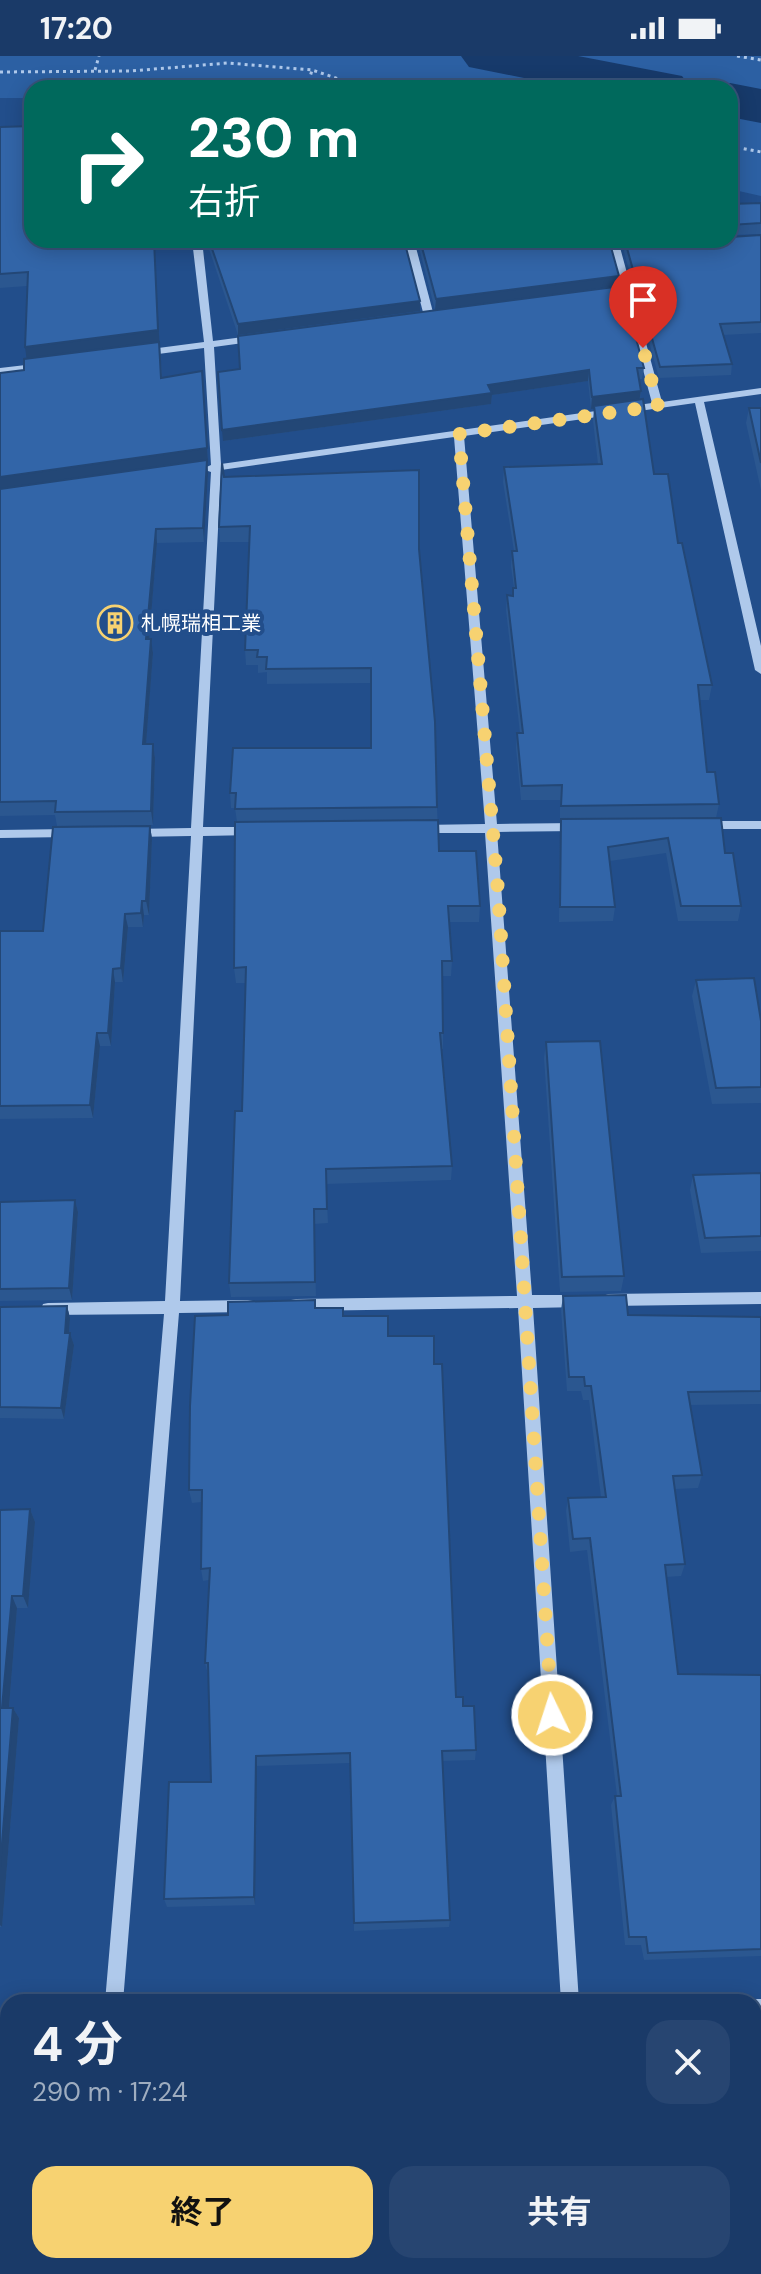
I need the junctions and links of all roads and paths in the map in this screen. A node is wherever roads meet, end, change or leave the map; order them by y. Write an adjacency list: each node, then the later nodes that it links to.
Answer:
1 (737, 56): 3 (path)
2 (98, 58): 4 (path)
3 (761, 60)
4 (95, 70): 5 (path); 6 (path)
5 (312, 70): 7 (path); 8 (path)
6 (0, 72)
7 (309, 80)
8 (342, 80)
9 (738, 148): 10 (path)
10 (761, 152)
11 (198, 248): 20 (street)
12 (411, 248): 17 (street)
13 (615, 248): 14 (street)
14 (627, 291): 15 (street); 26 (street)
15 (612, 293)
16 (444, 314): 17 (street)
17 (429, 316): 18 (street)
18 (413, 318)
19 (272, 336): 20 (street)
20 (209, 344): 21 (street); 28 (street)
21 (134, 354)
22 (60, 363): 23 (street)
23 (0, 371)
24 (761, 391): 25 (street)
25 (699, 400): 26 (street); 30 (street)
26 (658, 406): 27 (street)
27 (459, 434): 28 (street); 34 (street)
28 (216, 468): 29 (street); 37 (street)
29 (201, 470)
30 (761, 670)
31 (761, 825): 32 (street)
32 (698, 826)
33 (588, 827): 34 (street)
34 (493, 828): 35 (street); 42 (street)
35 (399, 829)
36 (275, 831): 37 (street)
37 (197, 832): 39 (street); 43 (street)
38 (76, 833): 40 (street)
39 (121, 833)
40 (0, 834)
41 (761, 1298): 42 (street)
42 (527, 1301): 43 (street); 46 (street)
43 (172, 1307): 44 (street); 45 (street)
44 (31, 1310)
45 (115, 1994)
46 (570, 1994)

